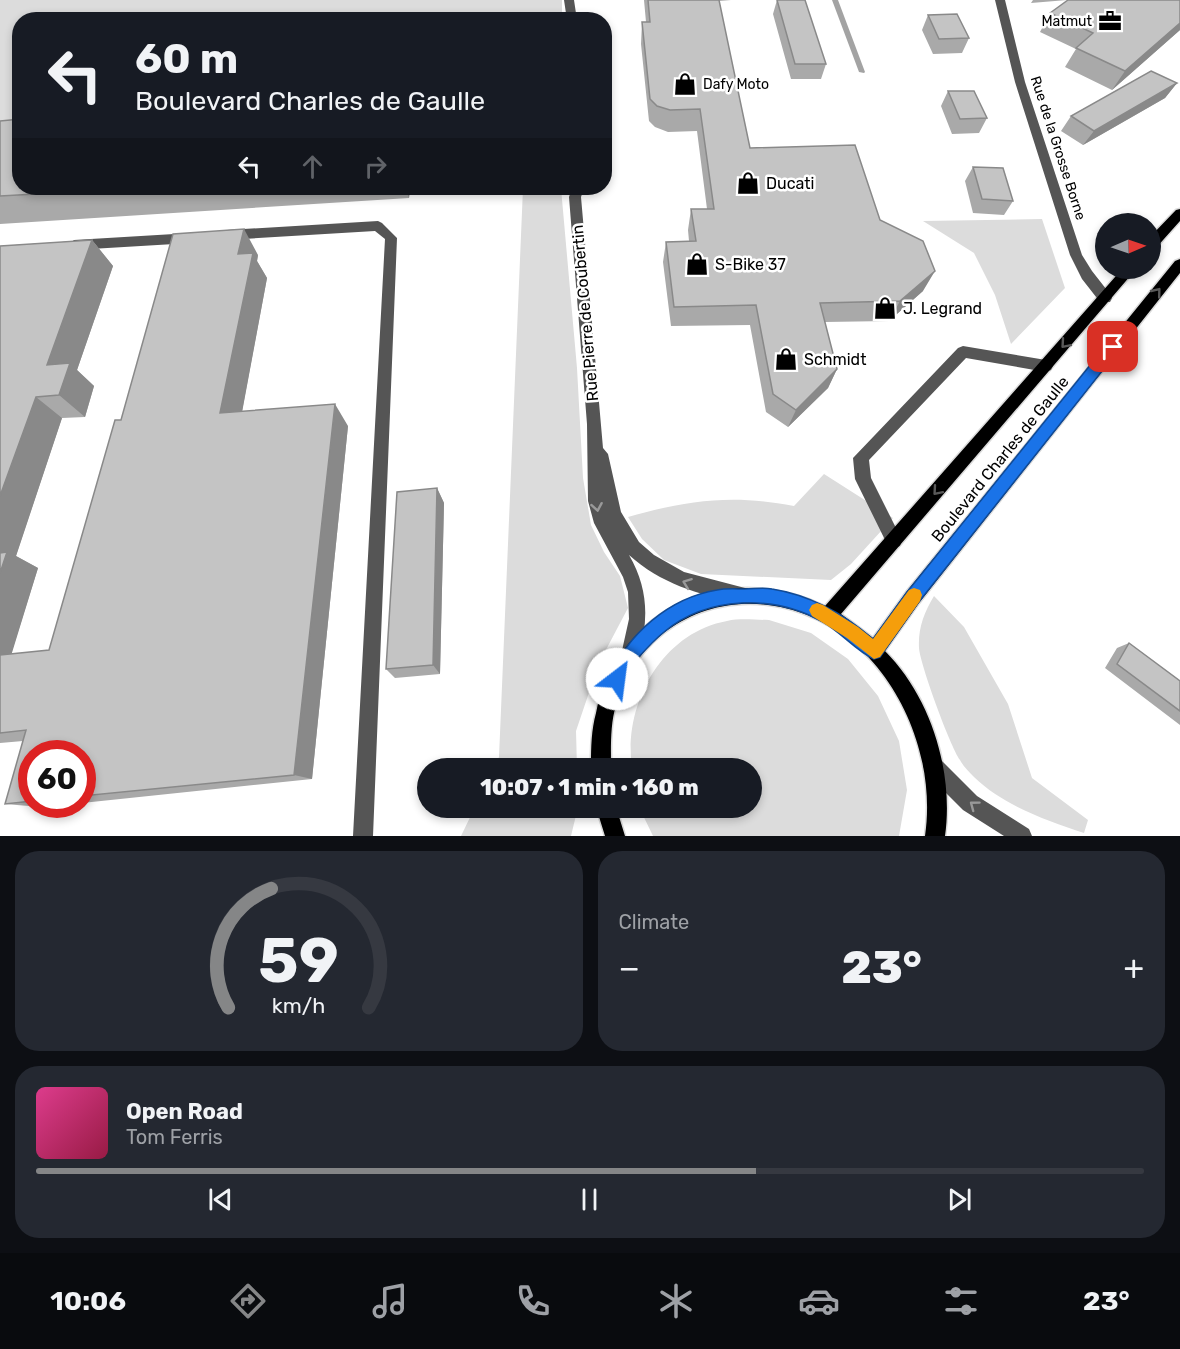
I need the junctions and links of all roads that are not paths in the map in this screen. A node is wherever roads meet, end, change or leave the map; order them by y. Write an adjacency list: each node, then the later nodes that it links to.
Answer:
1 (1000, 0): 8 (street, Rue de la Grosse Borne)
2 (574, 195): 10 (street, Rue Pierre de Coubertin)
3 (1180, 213): 4 (main road)
4 (1161, 234)
5 (59, 246): 19 (street)
6 (1180, 264): 14 (main road, Boulevard Charles de Gaulle, one-way to 6)
7 (1121, 279): 8 (main road, Boulevard Charles de Gaulle)
8 (1105, 298): 9 (main road, Boulevard Charles de Gaulle, one-way to 9)
9 (1046, 366): 11 (main road, Boulevard Charles de Gaulle, one-way to 11); 11 (street)
10 (595, 428): 12 (street, Rue Pierre de Coubertin, one-way to 10); 15 (street, Rue Pierre de Coubertin, one-way to 15)
11 (894, 540): 13 (main road, Boulevard Charles de Gaulle)
12 (744, 595): 13 (main road); 15 (main road)
13 (828, 616): 14 (main road)
14 (874, 651): 17 (main road)
15 (630, 655): 16 (main road)
16 (602, 758)
17 (933, 766): 21 (main road); 22 (street, one-way to 17)
18 (609, 818): 20 (main road)
19 (363, 836)
20 (615, 836)
21 (935, 836)
22 (1022, 836)

